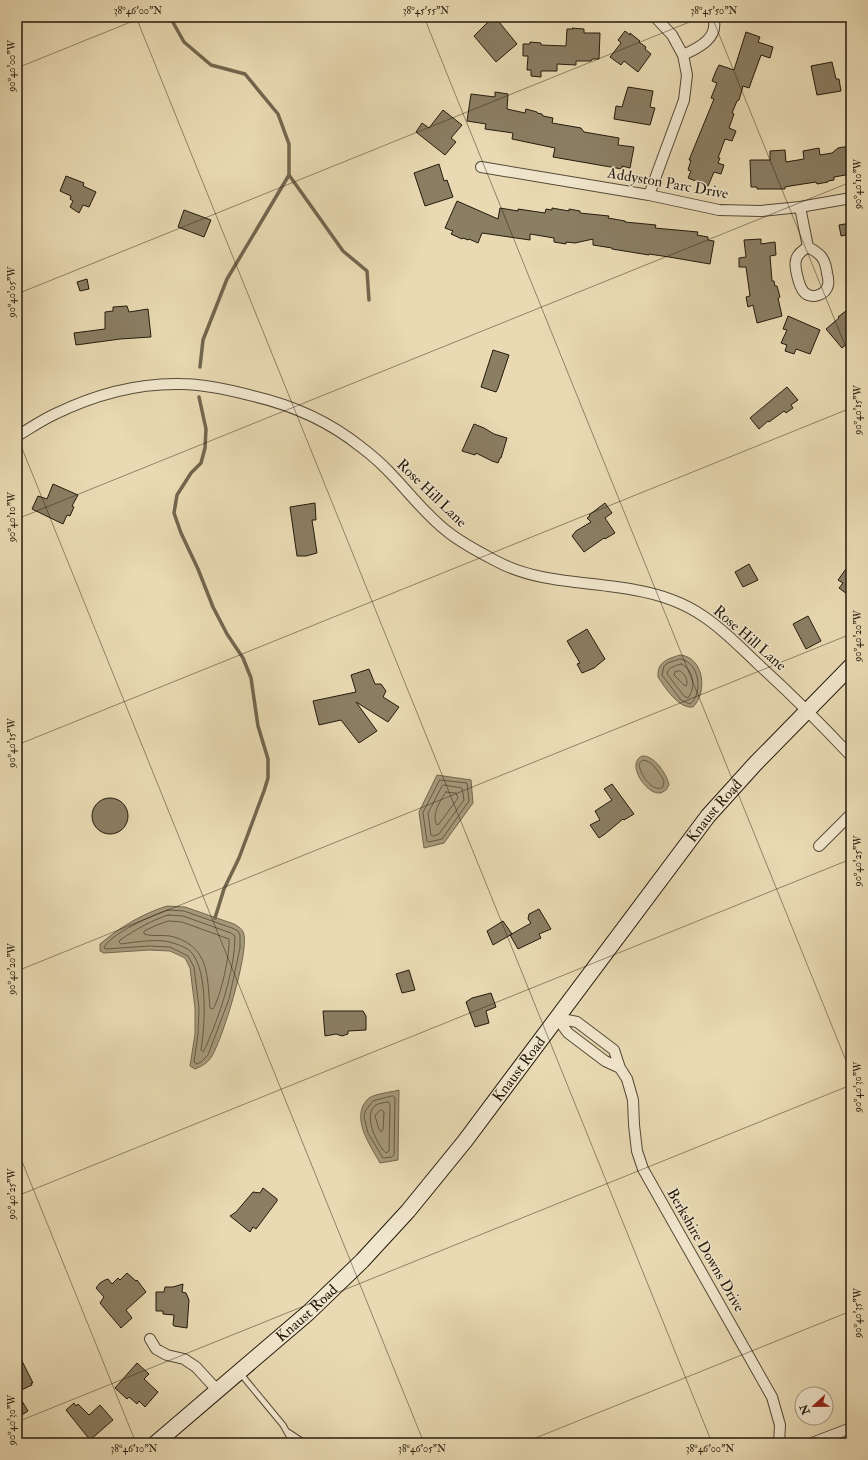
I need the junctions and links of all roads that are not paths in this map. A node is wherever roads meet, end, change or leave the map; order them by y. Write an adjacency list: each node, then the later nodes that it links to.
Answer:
1 (713, 17): 3 (street)
2 (660, 19): 3 (street)
3 (683, 55): 5 (street)
4 (481, 167): 5 (street, Addyston Parc Drive)
5 (649, 195): 7 (street, Addyston Parc Drive)
6 (851, 198): 7 (street, Addyston Parc Drive)
7 (800, 207): 8 (street)
8 (808, 247): 8 (street)
9 (17, 436): 11 (street, Rose Hill Lane)
10 (851, 666): 11 (main road, Knaust Road)
11 (808, 711): 12 (street, Rose Hill Lane); 15 (main road, Knaust Road)
12 (851, 756)
13 (851, 814): 14 (street)
14 (819, 846)
15 (558, 1018): 16 (street); 16 (street, Berkshire Downs Drive); 18 (main road, Knaust Road)
16 (620, 1068): 25 (street, Berkshire Downs Drive)
17 (150, 1339): 19 (street)
18 (239, 1372): 19 (main road, Knaust Road); 21 (lane)
19 (218, 1391): 22 (main road, Knaust Road)
20 (851, 1428): 26 (street)
21 (287, 1432): 23 (lane); 24 (lane)
22 (156, 1443)
23 (293, 1443)
24 (305, 1443)
25 (779, 1443)
26 (812, 1443)

